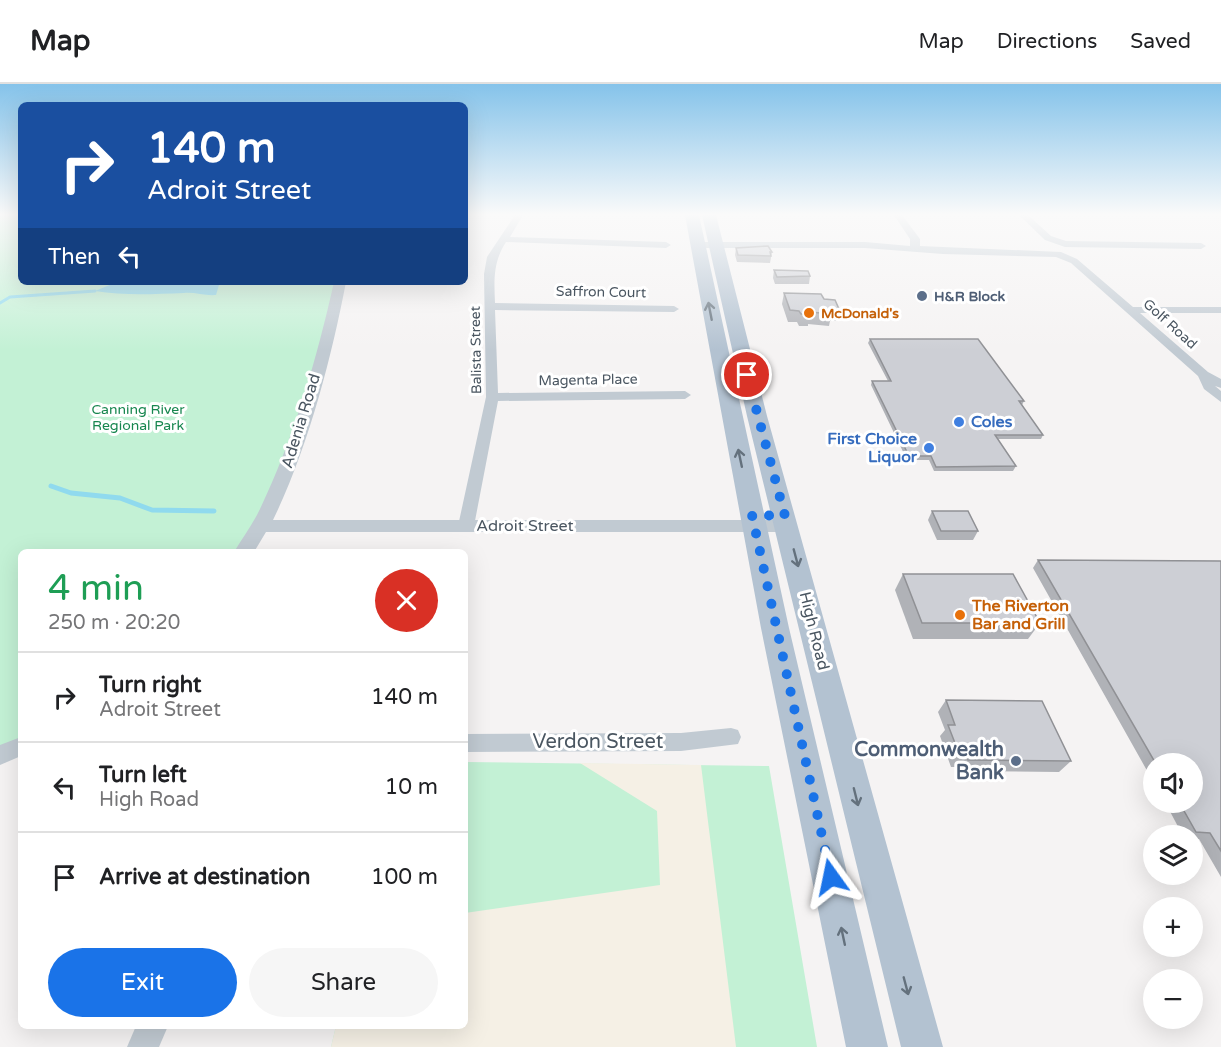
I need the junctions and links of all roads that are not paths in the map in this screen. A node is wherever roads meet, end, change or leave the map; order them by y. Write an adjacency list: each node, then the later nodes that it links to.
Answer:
1 (491, 260): 6 (street, Balista Street)
2 (702, 260): 17 (main road, High Road, one-way to 2)
3 (720, 260): 17 (main road, High Road)
4 (1072, 260): 8 (street, Golf Road)
5 (339, 285): 15 (street, Adenia Road)
6 (491, 307): 7 (street, Saffron Court); 13 (street, Balista Street)
7 (674, 309)
8 (1132, 310): 9 (street); 10 (street, Golf Road)
9 (1221, 310)
10 (1204, 375): 11 (street, Golf Road); 14 (street, Golf Road)
11 (1221, 384)
12 (685, 395): 13 (street, Magenta Place)
13 (492, 398): 16 (street, Balista Street)
14 (1221, 398)
15 (265, 520): 16 (street, Adroit Street); 18 (street, Adenia Road)
16 (467, 520): 17 (street, Adroit Street)
17 (769, 521): 25 (main road, High Road, one-way to 17); 26 (main road, High Road, one-way to 26)
18 (246, 549)
19 (731, 737): 20 (street, Verdon Street)
20 (468, 742)
21 (18, 747): 22 (street)
22 (0, 755)
23 (151, 1029): 24 (street)
24 (144, 1047)
25 (867, 1047)
26 (922, 1047)

